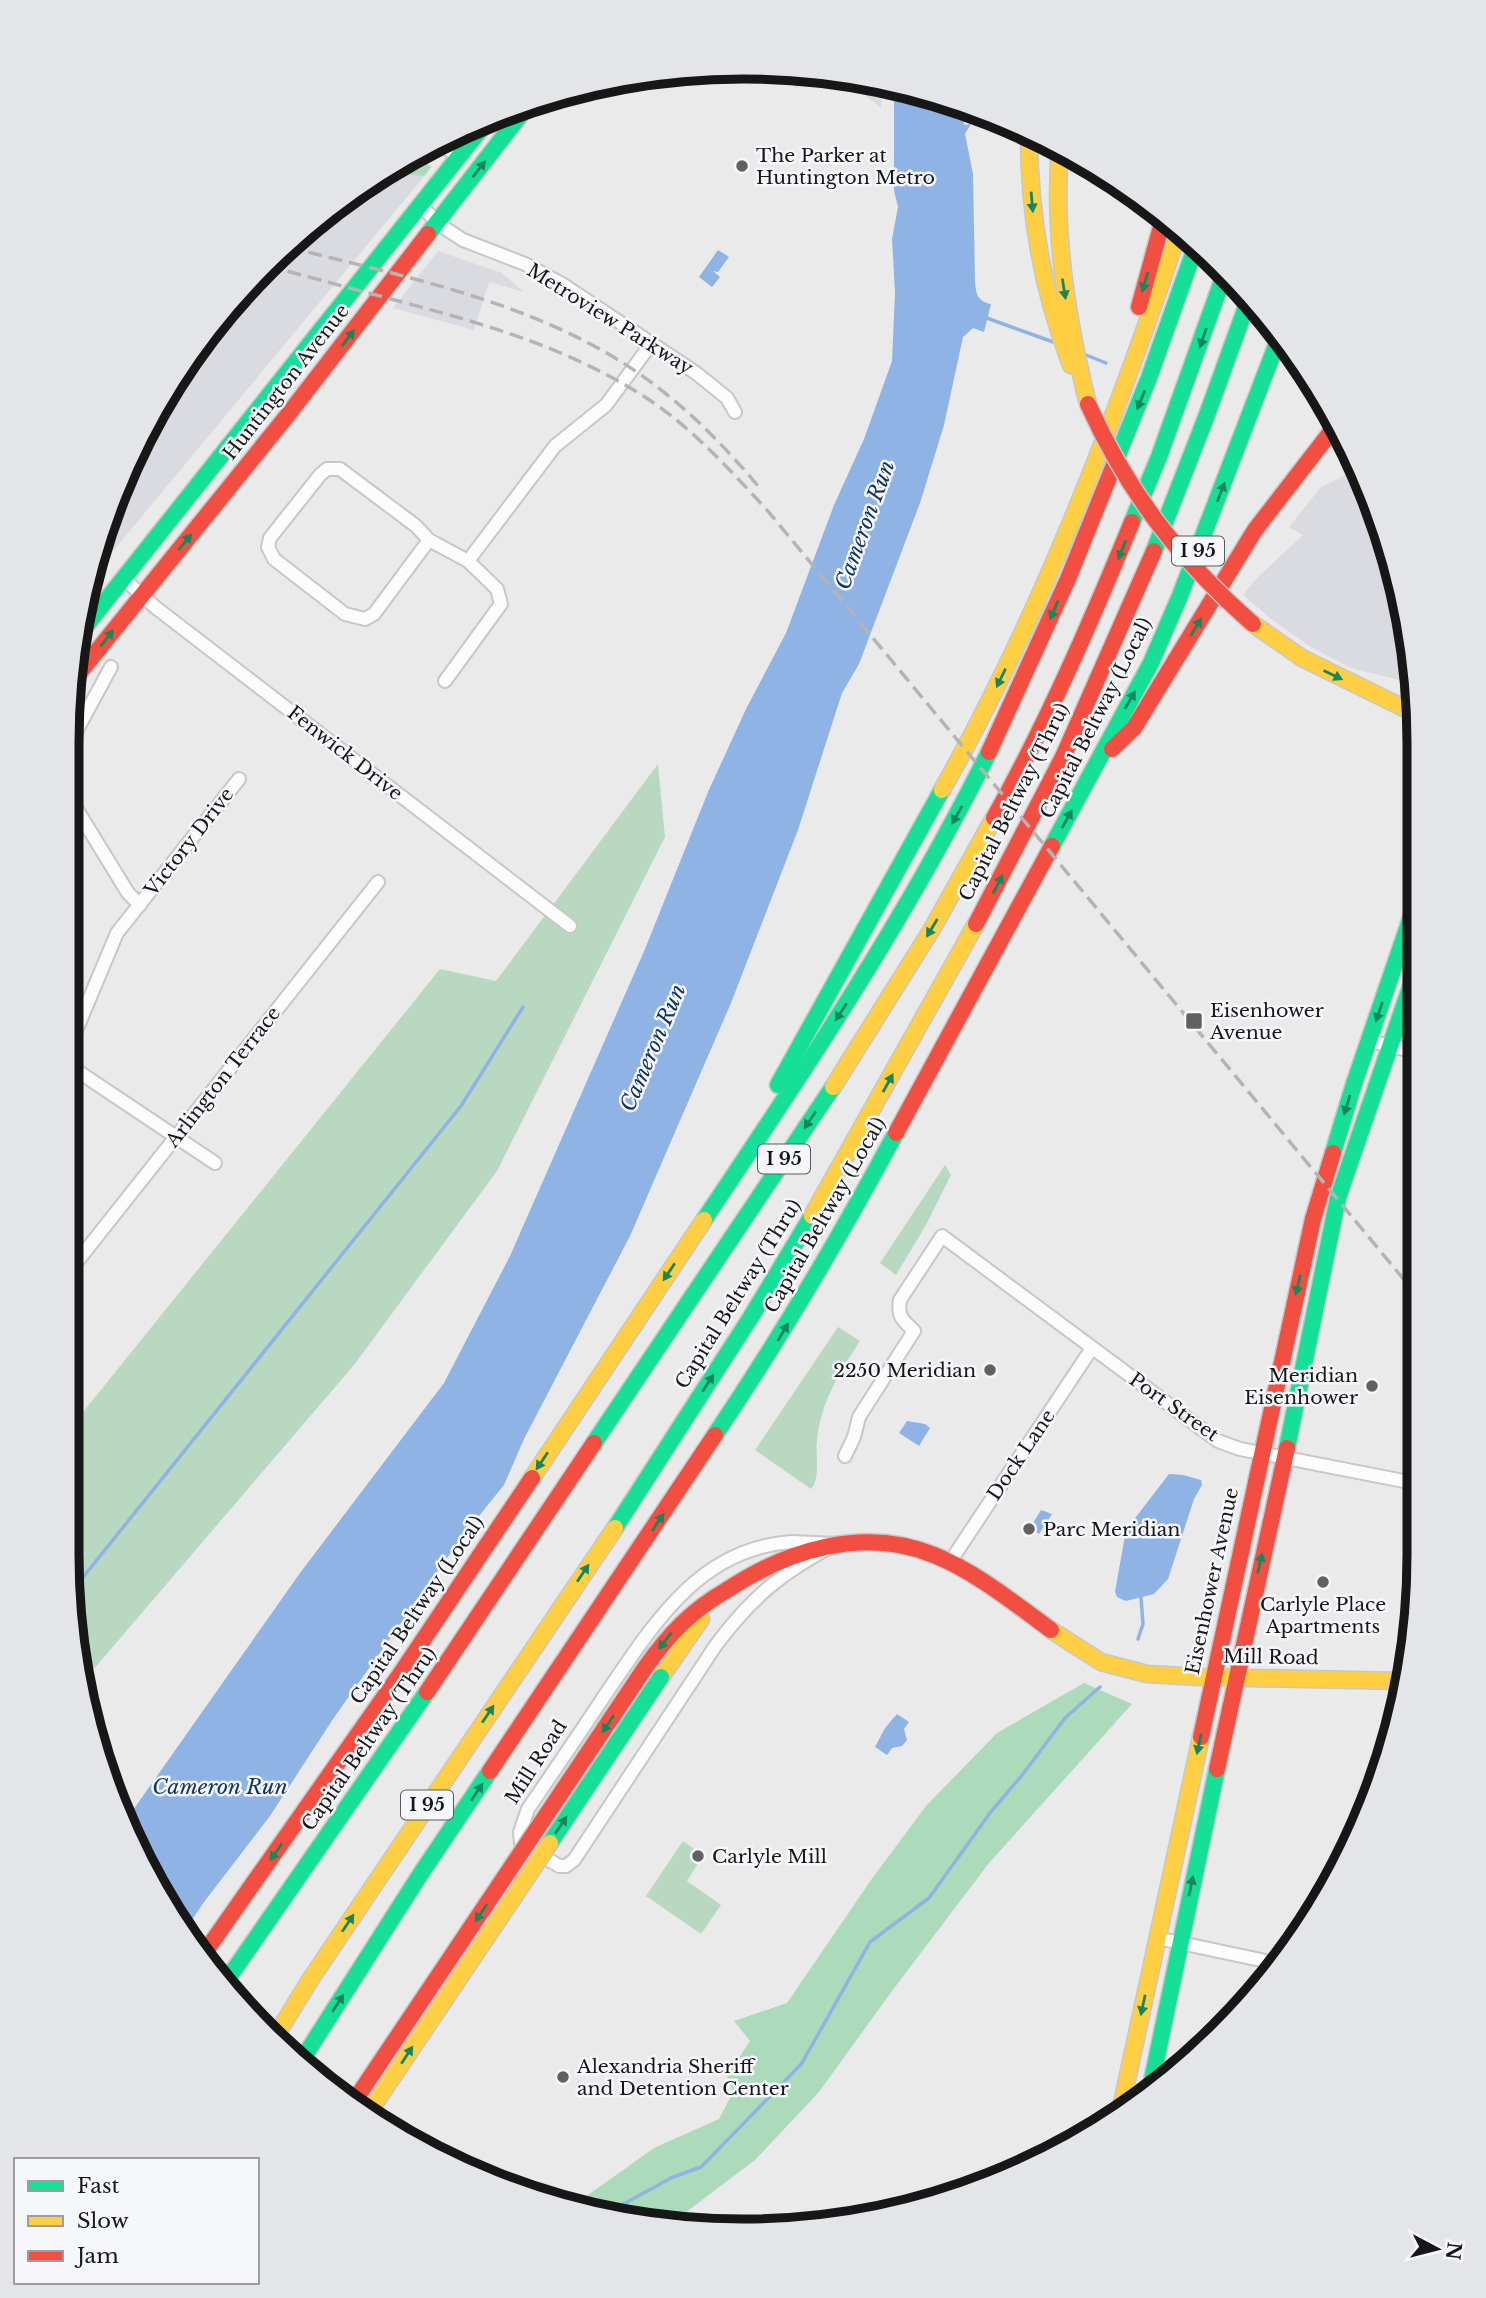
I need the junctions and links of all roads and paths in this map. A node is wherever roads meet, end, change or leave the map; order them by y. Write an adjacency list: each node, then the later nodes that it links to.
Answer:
1 (518, 118): 9 (main road, Huntington Avenue, one-way to 1)
2 (477, 134): 5 (main road, Huntington Avenue)
3 (1030, 144): 17 (main road, one-way to 17)
4 (447, 148): 5 (street)
5 (459, 158): 7 (main road, Huntington Avenue)
6 (1060, 160): 17 (main road, one-way to 17)
7 (422, 206): 8 (main road, Huntington Avenue); 9 (street, Metroview Parkway)
8 (408, 223): 9 (street); 25 (main road, Huntington Avenue)
9 (437, 223): 15 (street, Metroview Parkway); 26 (main road, Huntington Avenue, one-way to 9)
10 (1161, 227): 21 (main road, one-way to 21)
11 (1176, 240): 21 (main road)
12 (1194, 255): 50 (main road, Capital Beltway (Local) / I 95, one-way to 50)
13 (1222, 283): 67 (main road, Capital Beltway (Thru) / I 95, one-way to 67)
14 (1245, 309): 68 (main road, Capital Beltway (Thru) / I 95, one-way to 14)
15 (651, 344): 18 (street, Metroview Parkway); 24 (street)
16 (1276, 347): 35 (main road, Capital Beltway (Local) / I 95, one-way to 16)
17 (1088, 404): 31 (main road, one-way to 31, bridge)
18 (735, 412)
19 (1330, 433): 22 (main road)
20 (1336, 443): 22 (main road)
21 (1087, 481): 50 (main road, one-way to 50)
22 (1287, 487): 35 (main road, one-way to 22)
23 (429, 540): 23 (street); 24 (street)
24 (468, 561): 30 (street)
25 (123, 578): 26 (street, Fenwick Drive); 27 (main road, Huntington Avenue)
26 (141, 595): 29 (main road, Huntington Avenue, one-way to 26); 40 (street, Fenwick Drive)
27 (91, 619)
28 (111, 667): 34 (street)
29 (83, 668)
30 (445, 681)
31 (1394, 704): 32 (main road); 33 (main road)
32 (1406, 707)
33 (1406, 710)
34 (79, 725)
35 (1099, 761): 69 (main road, Capital Beltway (Local) / I 95, one-way to 35)
36 (239, 779): 39 (street, Victory Drive)
37 (79, 813): 39 (street)
38 (378, 882): 48 (street, Arlington Terrace)
39 (140, 905): 43 (street, Victory Drive)
40 (570, 926)
41 (1407, 929): 44 (main road, Eisenhower Avenue, one-way to 44)
42 (1407, 997): 45 (main road)
43 (79, 1024)
44 (1369, 1041): 45 (street); 53 (main road, Eisenhower Avenue, one-way to 53)
45 (1390, 1047): 46 (street); 55 (main road)
46 (1407, 1050)
47 (79, 1072): 48 (street)
48 (176, 1137): 49 (street); 51 (street, Arlington Terrace)
49 (215, 1163)
50 (707, 1216): 65 (main road, Capital Beltway (Local) / I 95, one-way to 65)
51 (79, 1259)
52 (1092, 1348): 53 (street, Port Street); 54 (street, Port Street); 58 (street, Dock Lane)
53 (1262, 1453): 55 (street, Port Street); 60 (main road, Eisenhower Avenue)
54 (845, 1456)
55 (1285, 1456): 56 (street, Port Street); 61 (main road, one-way to 55)
56 (1407, 1481)
57 (836, 1544): 57 (street, Mill Road); 58 (main road, Mill Road); 59 (main road, Mill Road)
58 (950, 1562): 60 (main road, Mill Road)
59 (727, 1590): 71 (main road, one-way to 71, bridge); 73 (main road, one-way to 59, bridge)
60 (1213, 1677): 61 (main road, Mill Road); 63 (main road, Eisenhower Avenue, one-way to 63)
61 (1235, 1678): 62 (main road, Mill Road); 64 (main road, one-way to 61)
62 (1395, 1681)
63 (1157, 1938): 64 (street); 72 (main road, Eisenhower Avenue, one-way to 72)
64 (1179, 1943): 66 (street); 70 (main road)
65 (208, 1948)
66 (1268, 1962)
67 (230, 1976)
68 (277, 2029)
69 (306, 2054)
70 (1152, 2077)
71 (358, 2096)
72 (1123, 2099)
73 (373, 2106)

